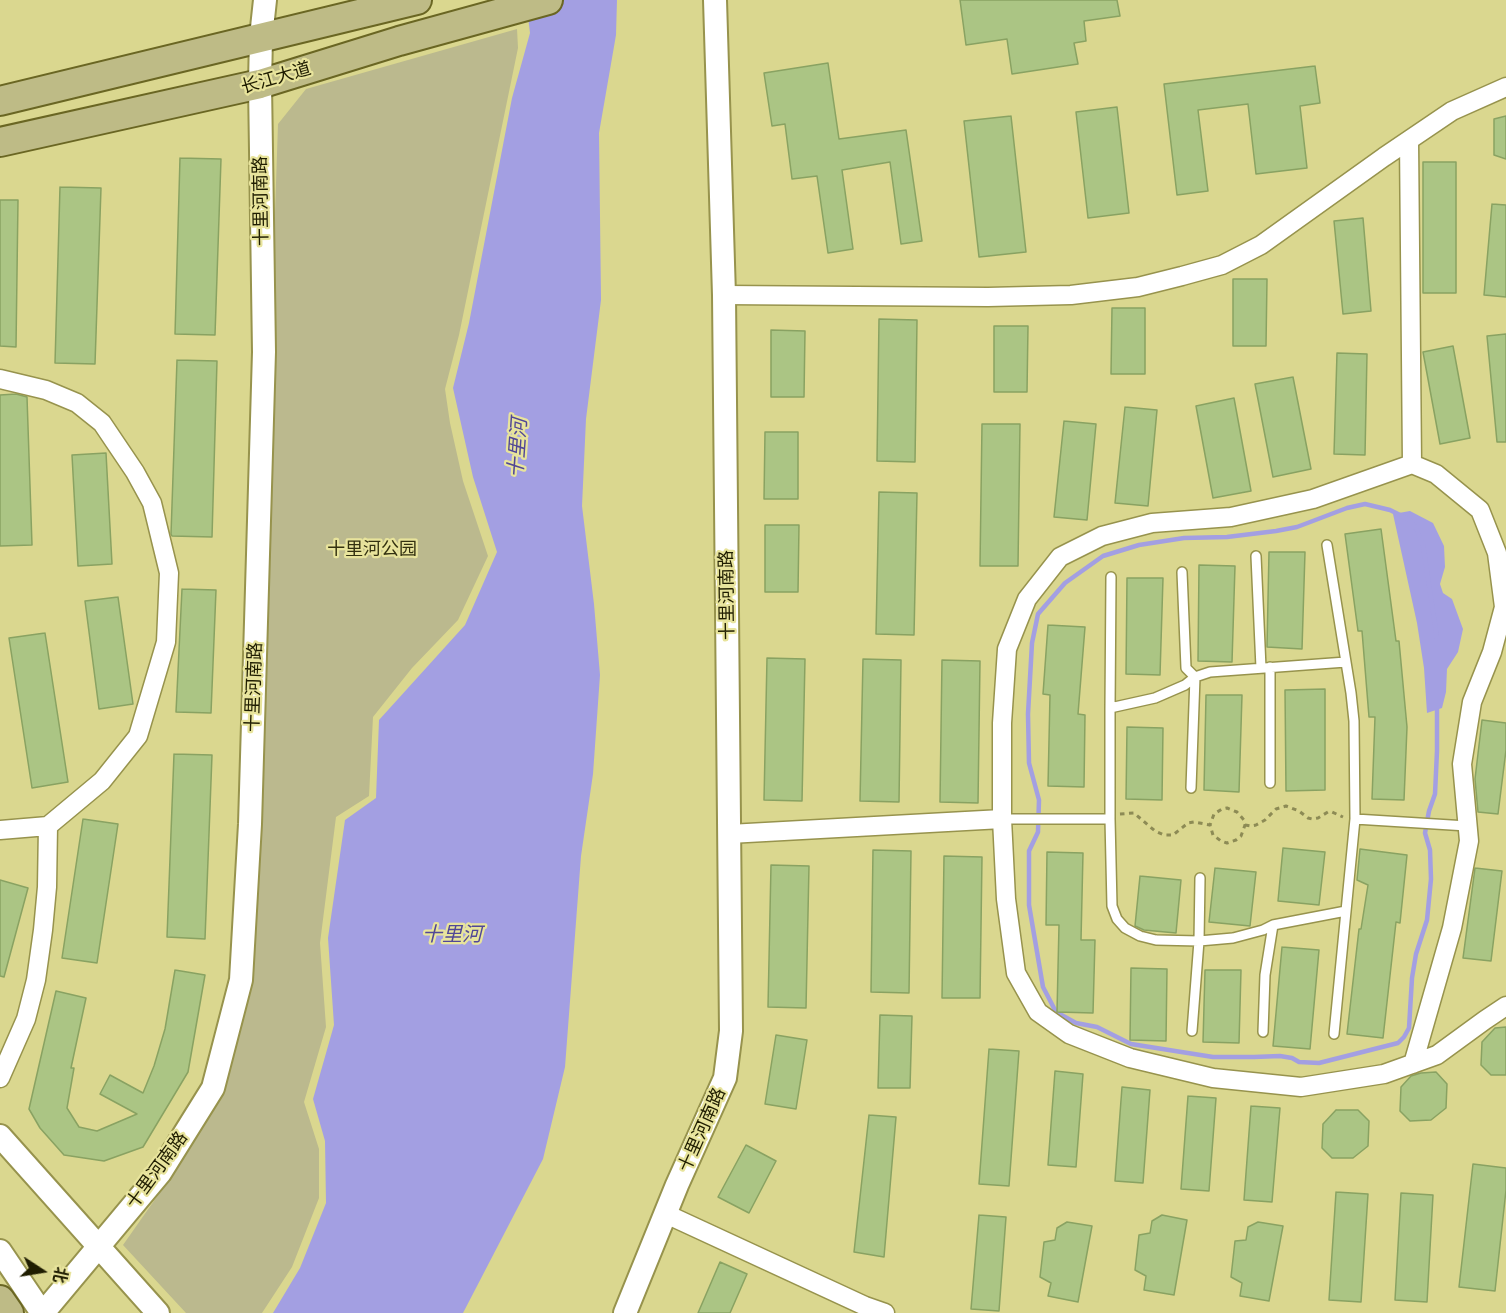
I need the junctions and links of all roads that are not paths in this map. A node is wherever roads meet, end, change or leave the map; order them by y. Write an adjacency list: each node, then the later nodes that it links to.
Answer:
1 (265, 0): 5 (street, 十里河南路)
2 (548, 0): 6 (main road, 长江大道)
3 (715, 0): 11 (street, 十里河南路)
4 (407, 3): 5 (main road)
5 (261, 37): 6 (street, 十里河南路); 8 (main road)
6 (260, 84): 10 (main road, 长江大道); 43 (street, 十里河南路)
7 (1506, 87): 9 (street)
8 (0, 101)
9 (1409, 140): 11 (street); 13 (street)
10 (0, 142)
11 (724, 295): 30 (street, 十里河南路)
12 (0, 379): 27 (street)
13 (1412, 464): 24 (street); 28 (street)
14 (1327, 545): 18 (lane)
15 (1256, 556): 19 (lane)
16 (1182, 572): 20 (lane)
17 (1112, 577): 21 (lane)
18 (1346, 662): 19 (lane); 26 (lane)
19 (1265, 668): 20 (lane); 22 (lane)
20 (1195, 677): 21 (lane); 23 (lane)
21 (1110, 708): 25 (lane)
22 (1270, 783)
23 (1191, 788)
24 (1002, 819): 25 (lane); 30 (street); 39 (street)
25 (1110, 819): 34 (lane)
26 (1355, 819): 28 (lane); 32 (lane)
27 (48, 826): 29 (street); 40 (street)
28 (1467, 826): 39 (street)
29 (0, 830)
30 (729, 834): 42 (street, 十里河南路)
31 (1200, 878): 34 (lane)
32 (1346, 911): 33 (lane); 38 (lane)
33 (1273, 925): 34 (lane); 37 (lane)
34 (1199, 942): 36 (lane)
35 (1506, 1006): 39 (street)
36 (1192, 1031)
37 (1263, 1032)
38 (1334, 1034)
39 (1413, 1064)
40 (0, 1078)
41 (0, 1136): 43 (street)
42 (666, 1214): 49 (street, 十里河南路); 50 (street)
43 (98, 1246): 47 (street, 十里河南路); 48 (street)
44 (0, 1251): 47 (street)
45 (0, 1300): 46 (main road)
46 (9, 1313)
47 (42, 1313)
48 (158, 1313)
49 (625, 1313)
50 (885, 1313)

